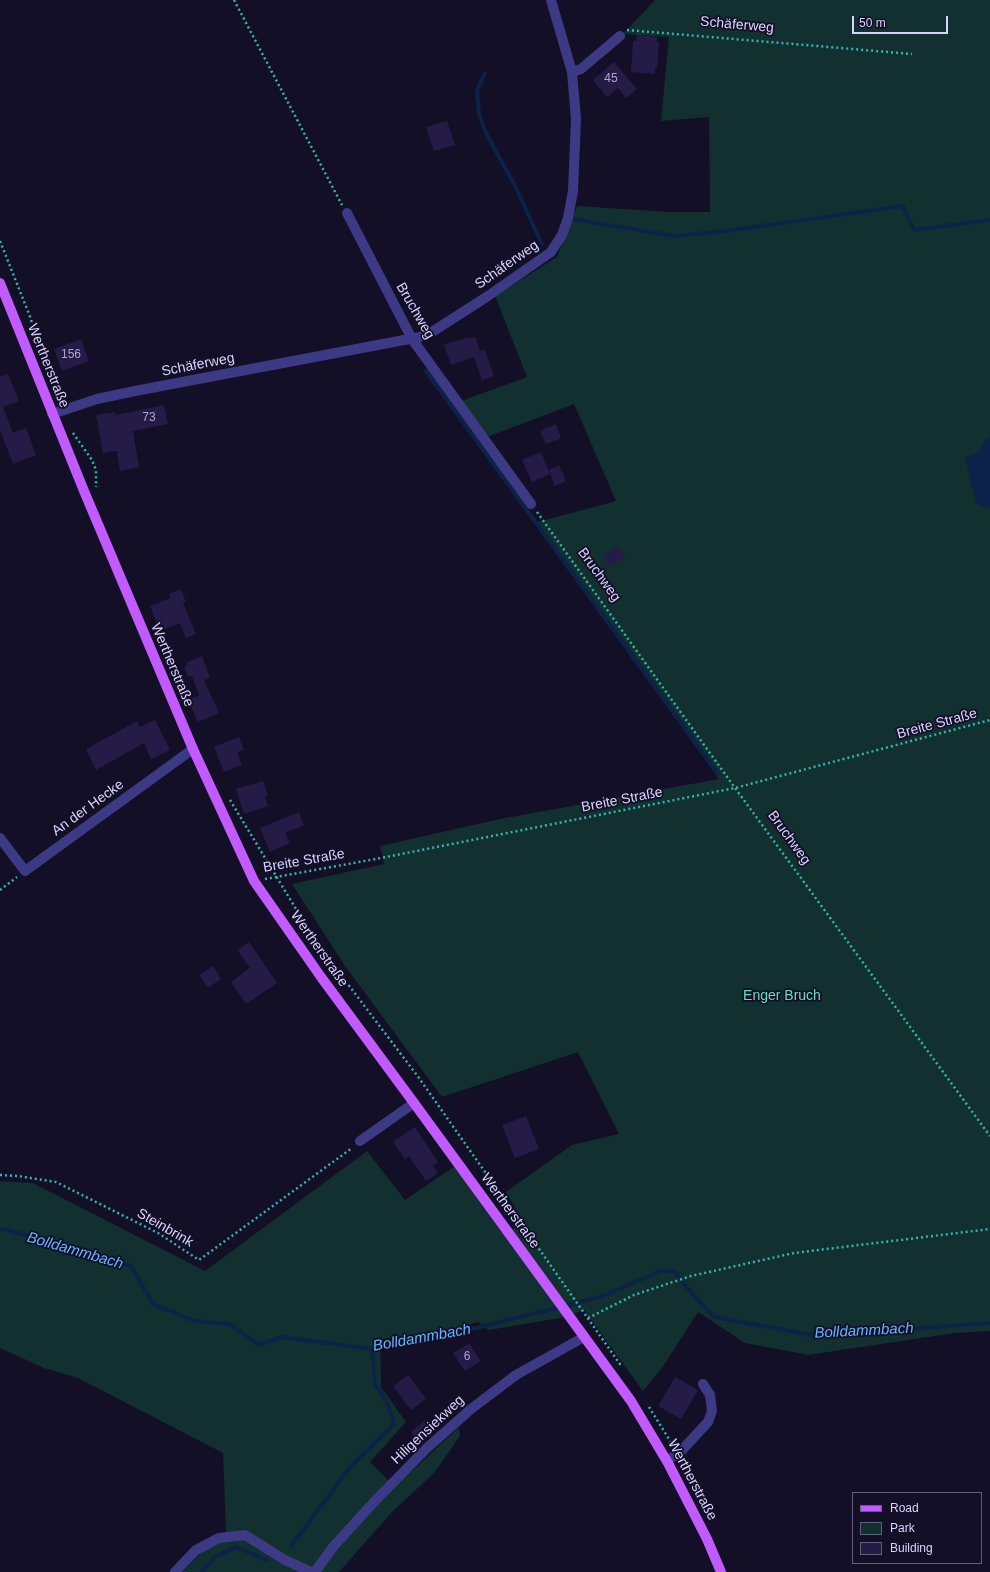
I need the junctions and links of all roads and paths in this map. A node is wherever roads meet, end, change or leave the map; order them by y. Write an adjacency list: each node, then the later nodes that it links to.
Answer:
1 (234, 0): 6 (path)
2 (551, 0): 5 (street, Schäferweg)
3 (620, 36): 4 (path, Schäferweg); 5 (street)
4 (912, 54)
5 (572, 72): 9 (street, Schäferweg)
6 (347, 213): 9 (street, Bruchweg)
7 (0, 241): 10 (path)
8 (0, 283): 11 (main road, Wertherstraße)
9 (412, 339): 11 (street, Schäferweg); 14 (street, Bruchweg)
10 (35, 341)
11 (52, 414): 16 (main road, Wertherstraße)
12 (71, 429): 13 (path)
13 (97, 492)
14 (531, 504): 17 (path, Bruchweg)
15 (990, 720): 17 (path, Breite Straße)
16 (193, 749): 20 (street, An der Hecke); 22 (main road, Wertherstraße)
17 (735, 788): 21 (path, Breite Straße); 25 (path, Bruchweg)
18 (227, 794): 21 (path)
19 (0, 838): 20 (street)
20 (26, 871): 23 (path)
21 (275, 877): 22 (path, Breite Straße); 28 (path)
22 (254, 881): 24 (main road, Wertherstraße)
23 (0, 890)
24 (414, 1103): 26 (street); 29 (main road, Wertherstraße)
25 (990, 1136)
26 (360, 1142): 27 (path, Steinbrink)
27 (0, 1175)
28 (990, 1229)
29 (584, 1337): 31 (main road, Wertherstraße); 34 (street, Hiligensiekweg)
30 (703, 1384): 31 (street)
31 (667, 1461): 35 (main road, Wertherstraße)
32 (175, 1572): 33 (street)
33 (311, 1572)
34 (315, 1572)
35 (720, 1572)

